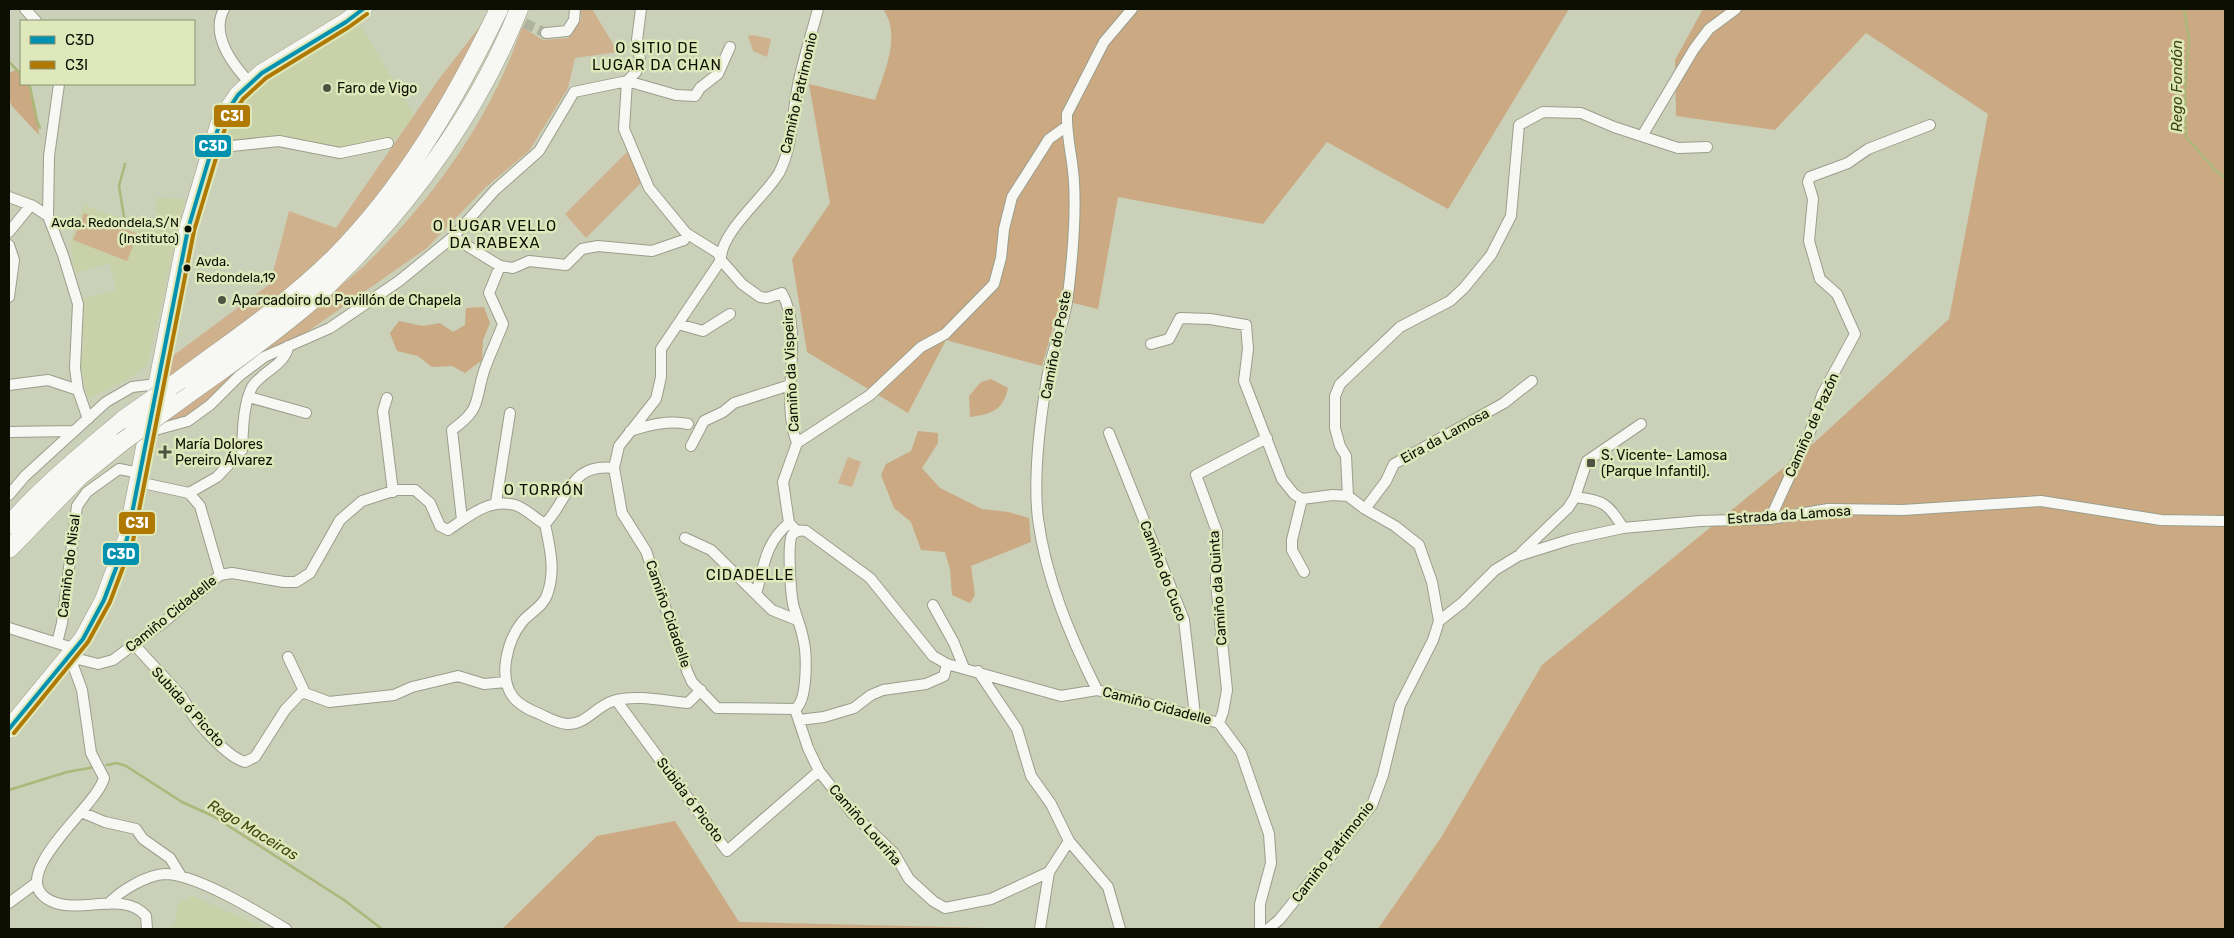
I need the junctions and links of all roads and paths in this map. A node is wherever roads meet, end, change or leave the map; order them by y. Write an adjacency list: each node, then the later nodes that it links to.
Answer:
1 (26, 9): 11 (street)
2 (224, 9): 15 (street)
3 (499, 9): 74 (highway, bridge)
4 (519, 9): 78 (highway, bridge)
5 (575, 9): 12 (street)
6 (641, 9): 14 (street)
7 (818, 9): 30 (street, Camiño Patrimonio)
8 (1132, 9): 18 (street, Camiño do Poste)
9 (1736, 9): 19 (street)
10 (360, 10): 15 (highway)
11 (35, 20)
12 (546, 32)
13 (730, 46): 14 (street)
14 (627, 81): 27 (street); 30 (street, Camiño da Vispeira)
15 (250, 83): 22 (highway)
16 (59, 85): 25 (street)
17 (1930, 125): 69 (street, Camiño de Pazón)
18 (1067, 126): 55 (street); 96 (street, Camiño do Poste)
19 (1642, 136): 21 (street); 64 (street)
20 (388, 143): 22 (street)
21 (1707, 147)
22 (212, 148): 38 (highway)
23 (9, 197): 24 (street)
24 (31, 205): 25 (street); 26 (street)
25 (48, 216): 41 (street)
26 (9, 232)
27 (453, 236): 31 (street); 36 (street)
28 (684, 240): 31 (street)
29 (9, 245): 32 (street)
30 (721, 260): 34 (street, Camiño Patrimonio); 40 (street, Camiño da Vispeira)
31 (500, 266): 70 (street)
32 (9, 297)
33 (730, 314): 34 (street)
34 (678, 324): 50 (street, Camiño Patrimonio)
35 (1151, 344): 54 (street)
36 (288, 346): 42 (street); 52 (street)
37 (1532, 381): 68 (street, Eira da Lamosa)
38 (157, 384): 46 (street); 52 (highway)
39 (9, 385): 41 (street)
40 (790, 385): 55 (street, Camiño da Vispeira); 56 (street)
41 (78, 390): 46 (street)
42 (249, 397): 44 (street); 57 (street)
43 (387, 398): 61 (street)
44 (306, 413)
45 (510, 413): 67 (street)
46 (88, 418): 49 (street)
47 (688, 424): 50 (street)
48 (1641, 424): 65 (street)
49 (74, 431): 51 (street); 63 (street)
50 (630, 431): 59 (street, Camiño Patrimonio)
51 (9, 432)
52 (148, 432): 60 (highway)
53 (1109, 433): 100 (street, Camiño do Cuco)
54 (1267, 438): 66 (street); 102 (street, Camiño da Quinta)
55 (797, 443): 72 (street)
56 (691, 446)
57 (242, 450)
58 (231, 462): 62 (street)
59 (614, 468): 73 (street); 95 (street, Camiño Cidadelle)
60 (139, 477): 62 (street, Camiño do Nisal); 87 (street, Camiño do Nisal); 89 (highway)
61 (393, 492): 70 (street, Camiño Cidadelle); 81 (street, Camiño Cidadelle)
62 (189, 493): 81 (street)
63 (9, 495)
64 (1348, 496): 66 (street); 68 (street)
65 (1575, 497): 75 (street); 79 (street)
66 (1302, 499): 80 (street)
67 (496, 502): 70 (street, Camiño Cidadelle); 73 (street)
68 (1365, 509): 85 (street, Camiño Patrimonio)
69 (1770, 519): 71 (street, Estrada da Lamosa); 75 (street, Estrada da Lamosa)
70 (462, 520)
71 (2225, 521)
72 (789, 523): 76 (street); 82 (street)
73 (545, 524): 94 (street)
74 (9, 525)
75 (1623, 528): 79 (street, Estrada da Lamosa)
76 (797, 531): 84 (street); 91 (street, Camiño Cidadelle)
77 (685, 538): 82 (street)
78 (9, 549)
79 (1518, 556): 85 (street, Estrada da Lamosa)
80 (1304, 572)
81 (220, 575): 88 (street, Camiño Cidadelle)
82 (756, 594): 84 (street)
83 (933, 605): 92 (street)
84 (797, 620): 99 (street)
85 (1438, 620): 117 (street, Camiño Patrimonio)
86 (9, 628): 87 (street, Camiño Cidadelle)
87 (57, 643): 89 (street, Camiño Cidadelle)
88 (134, 644): 89 (street, Camiño Cidadelle); 97 (street, Subida ó Picoto)
89 (73, 653): 103 (highway); 105 (street)
90 (288, 657): 97 (street)
91 (947, 664): 92 (street, Camiño Cidadelle); 101 (street)
92 (964, 668): 93 (street, Camiño Cidadelle)
93 (978, 671): 96 (street, Camiño Cidadelle); 106 (street)
94 (506, 682): 97 (street); 98 (street)
95 (701, 690): 98 (street); 99 (street, Camiño Cidadelle)
96 (1097, 690): 100 (street, Camiño Cidadelle)
97 (305, 693)
98 (616, 700): 104 (street, Subida ó Picoto)
99 (794, 709): 101 (street, Camiño Louriña)
100 (1195, 715): 102 (street, Camiño Cidadelle)
101 (799, 720): 104 (street, Camiño Louriña)
102 (1219, 723): 116 (street, Camiño Cidadelle)
103 (9, 729)
104 (819, 771): 107 (street, Camiño Louriña)
105 (81, 812): 108 (street); 109 (street)
106 (1069, 841): 107 (street); 115 (street)
107 (1049, 872): 114 (street)
108 (181, 876): 111 (street); 113 (street)
109 (36, 883): 110 (street); 111 (street)
110 (9, 903)
111 (108, 904): 112 (street)
112 (147, 929)
113 (286, 929)
114 (1040, 929)
115 (1120, 929)
116 (1260, 929)
117 (1268, 929)

